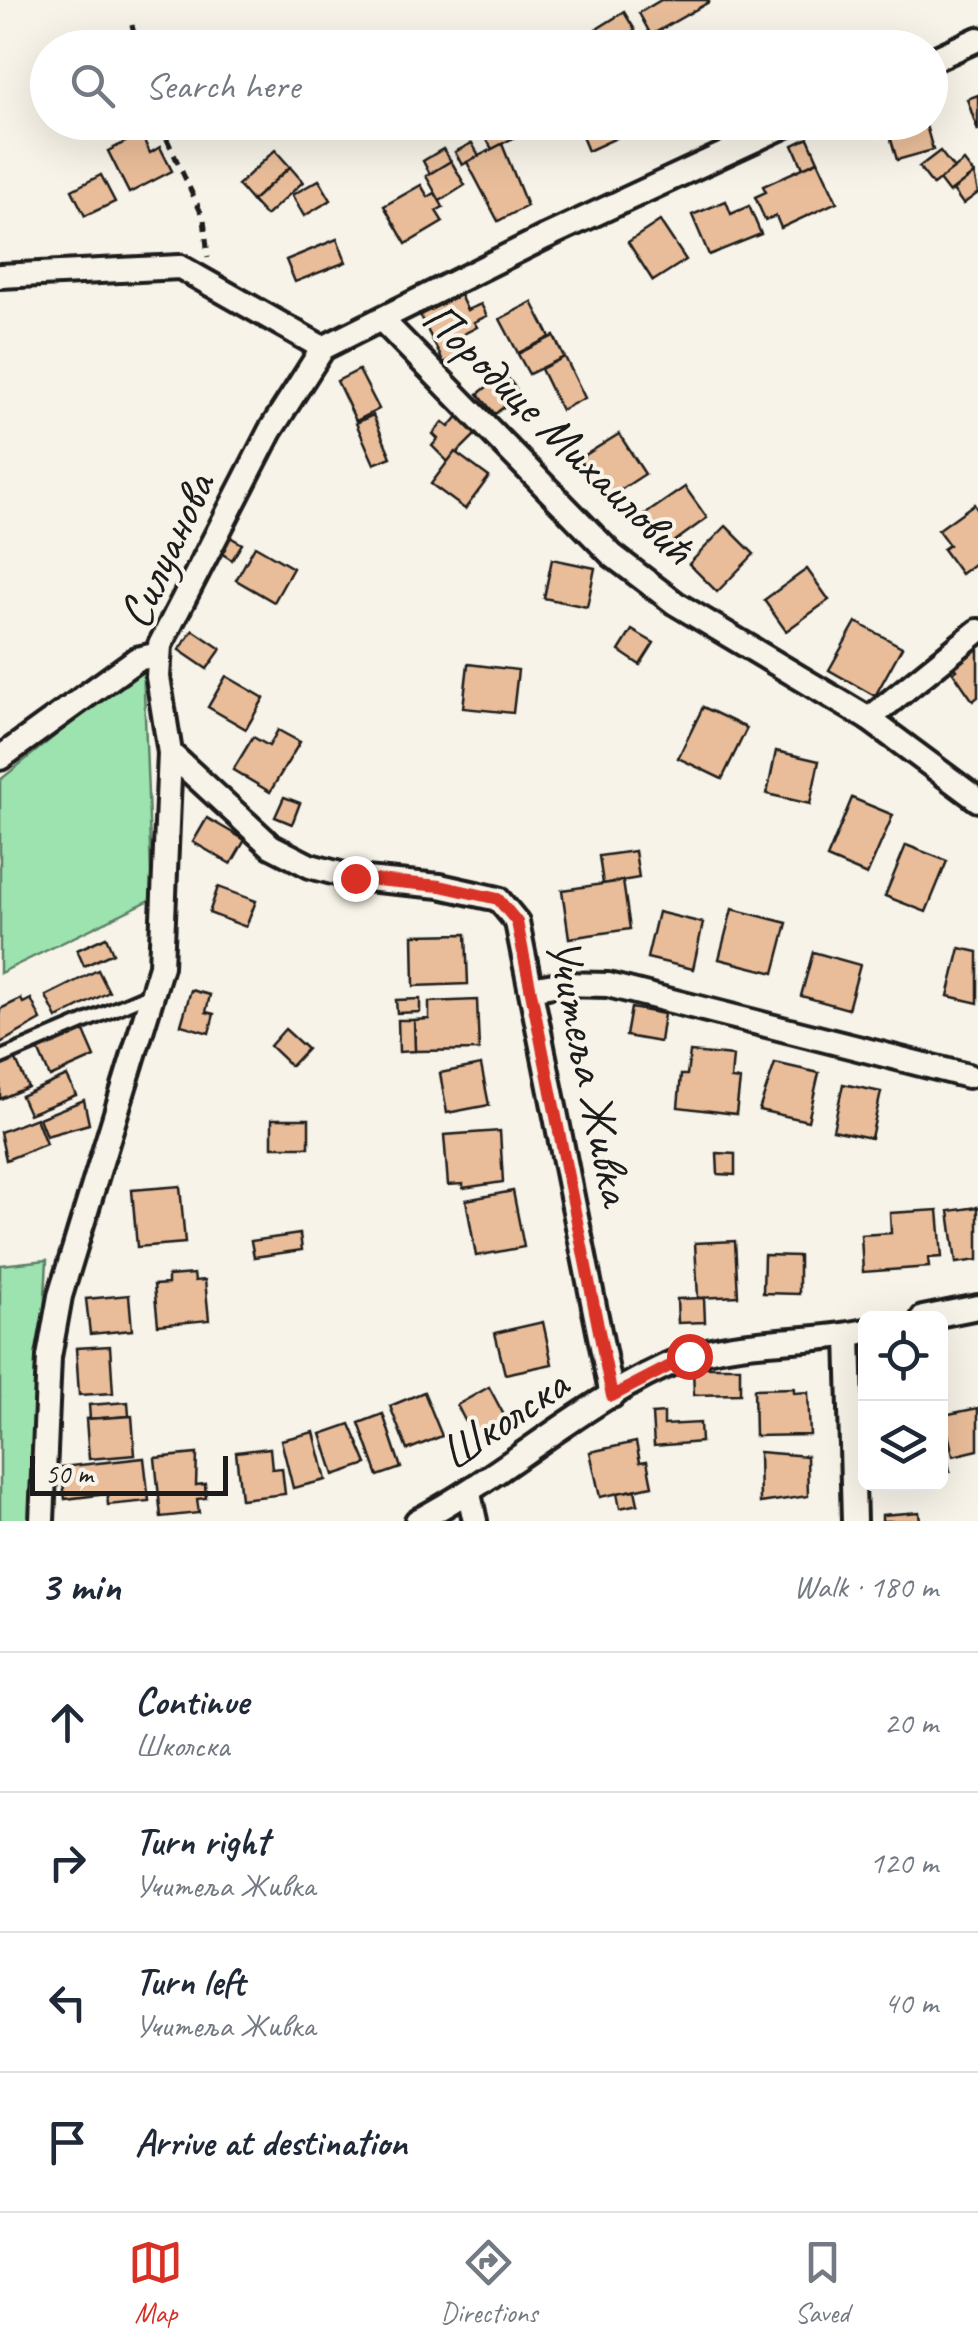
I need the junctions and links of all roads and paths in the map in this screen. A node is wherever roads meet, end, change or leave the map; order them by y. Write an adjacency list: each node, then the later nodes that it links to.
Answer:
1 (132, 25): 2 (path)
2 (133, 30)
3 (978, 39): 4 (street)
4 (948, 52)
5 (167, 140): 8 (path)
6 (754, 140): 9 (street)
7 (0, 276): 8 (street)
8 (210, 280): 10 (street)
9 (382, 320): 10 (street); 13 (street, Породице Михаиловић)
10 (323, 348): 12 (street, Силуанова)
11 (978, 631): 13 (street)
12 (159, 654): 14 (street, Силуанова); 15 (street)
13 (868, 719): 16 (street, Породице Михаиловић)
14 (170, 753): 17 (street, Учитеља Живка); 18 (street, Силуанова)
15 (0, 758)
16 (978, 800)
17 (531, 989): 20 (street); 24 (street, Учитеља Живка)
18 (153, 992): 19 (lane); 26 (street, Силуанова)
19 (0, 1058)
20 (968, 1076)
21 (978, 1307): 22 (street)
22 (948, 1313)
23 (857, 1333): 24 (street, Школска); 29 (street)
24 (612, 1396): 25 (street, Школска)
25 (470, 1494): 27 (street, Школска); 28 (street)
26 (42, 1521)
27 (417, 1521)
28 (474, 1521)
29 (854, 1521)

